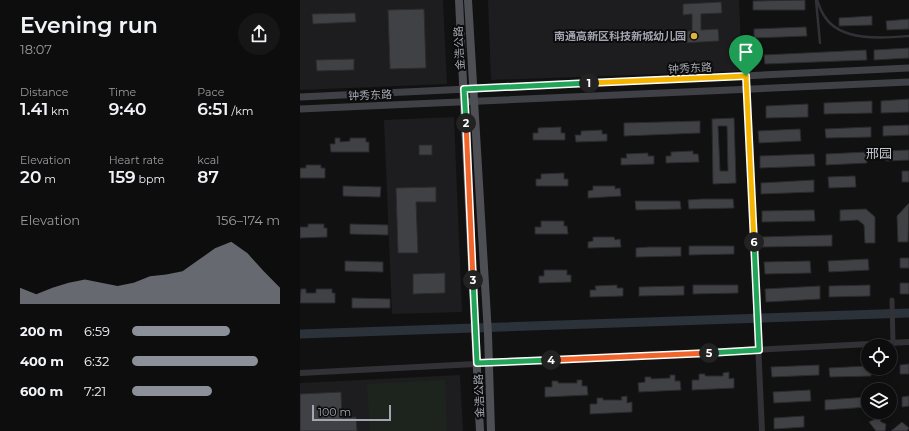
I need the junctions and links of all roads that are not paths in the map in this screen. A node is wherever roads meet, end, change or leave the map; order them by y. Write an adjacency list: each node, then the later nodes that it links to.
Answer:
1 (459, 0): 9 (main road)
2 (468, 0): 9 (main road, 金浩公路)
3 (817, 0): 4 (lane); 5 (lane)
4 (909, 36)
5 (820, 43)
6 (909, 68): 7 (main road, 钟秀东路)
7 (746, 76): 9 (main road, 钟秀东路); 10 (street)
8 (909, 82): 10 (main road, 钟秀东路)
9 (468, 89): 11 (main road, 钟秀东路); 12 (main road)
10 (747, 90): 12 (main road, 钟秀东路); 19 (street)
11 (300, 97)
12 (469, 102): 13 (main road, 钟秀东路); 20 (main road); 21 (main road, 金浩公路)
13 (300, 109)
14 (892, 302): 15 (street)
15 (893, 339)
16 (909, 342): 17 (street)
17 (897, 343)
18 (861, 345): 19 (street)
19 (759, 350): 21 (street); 25 (street)
20 (477, 363): 21 (street); 22 (street); 23 (main road)
21 (489, 363): 24 (main road, 金浩公路)
22 (300, 373)
23 (480, 431)
24 (491, 431)
25 (762, 431)

